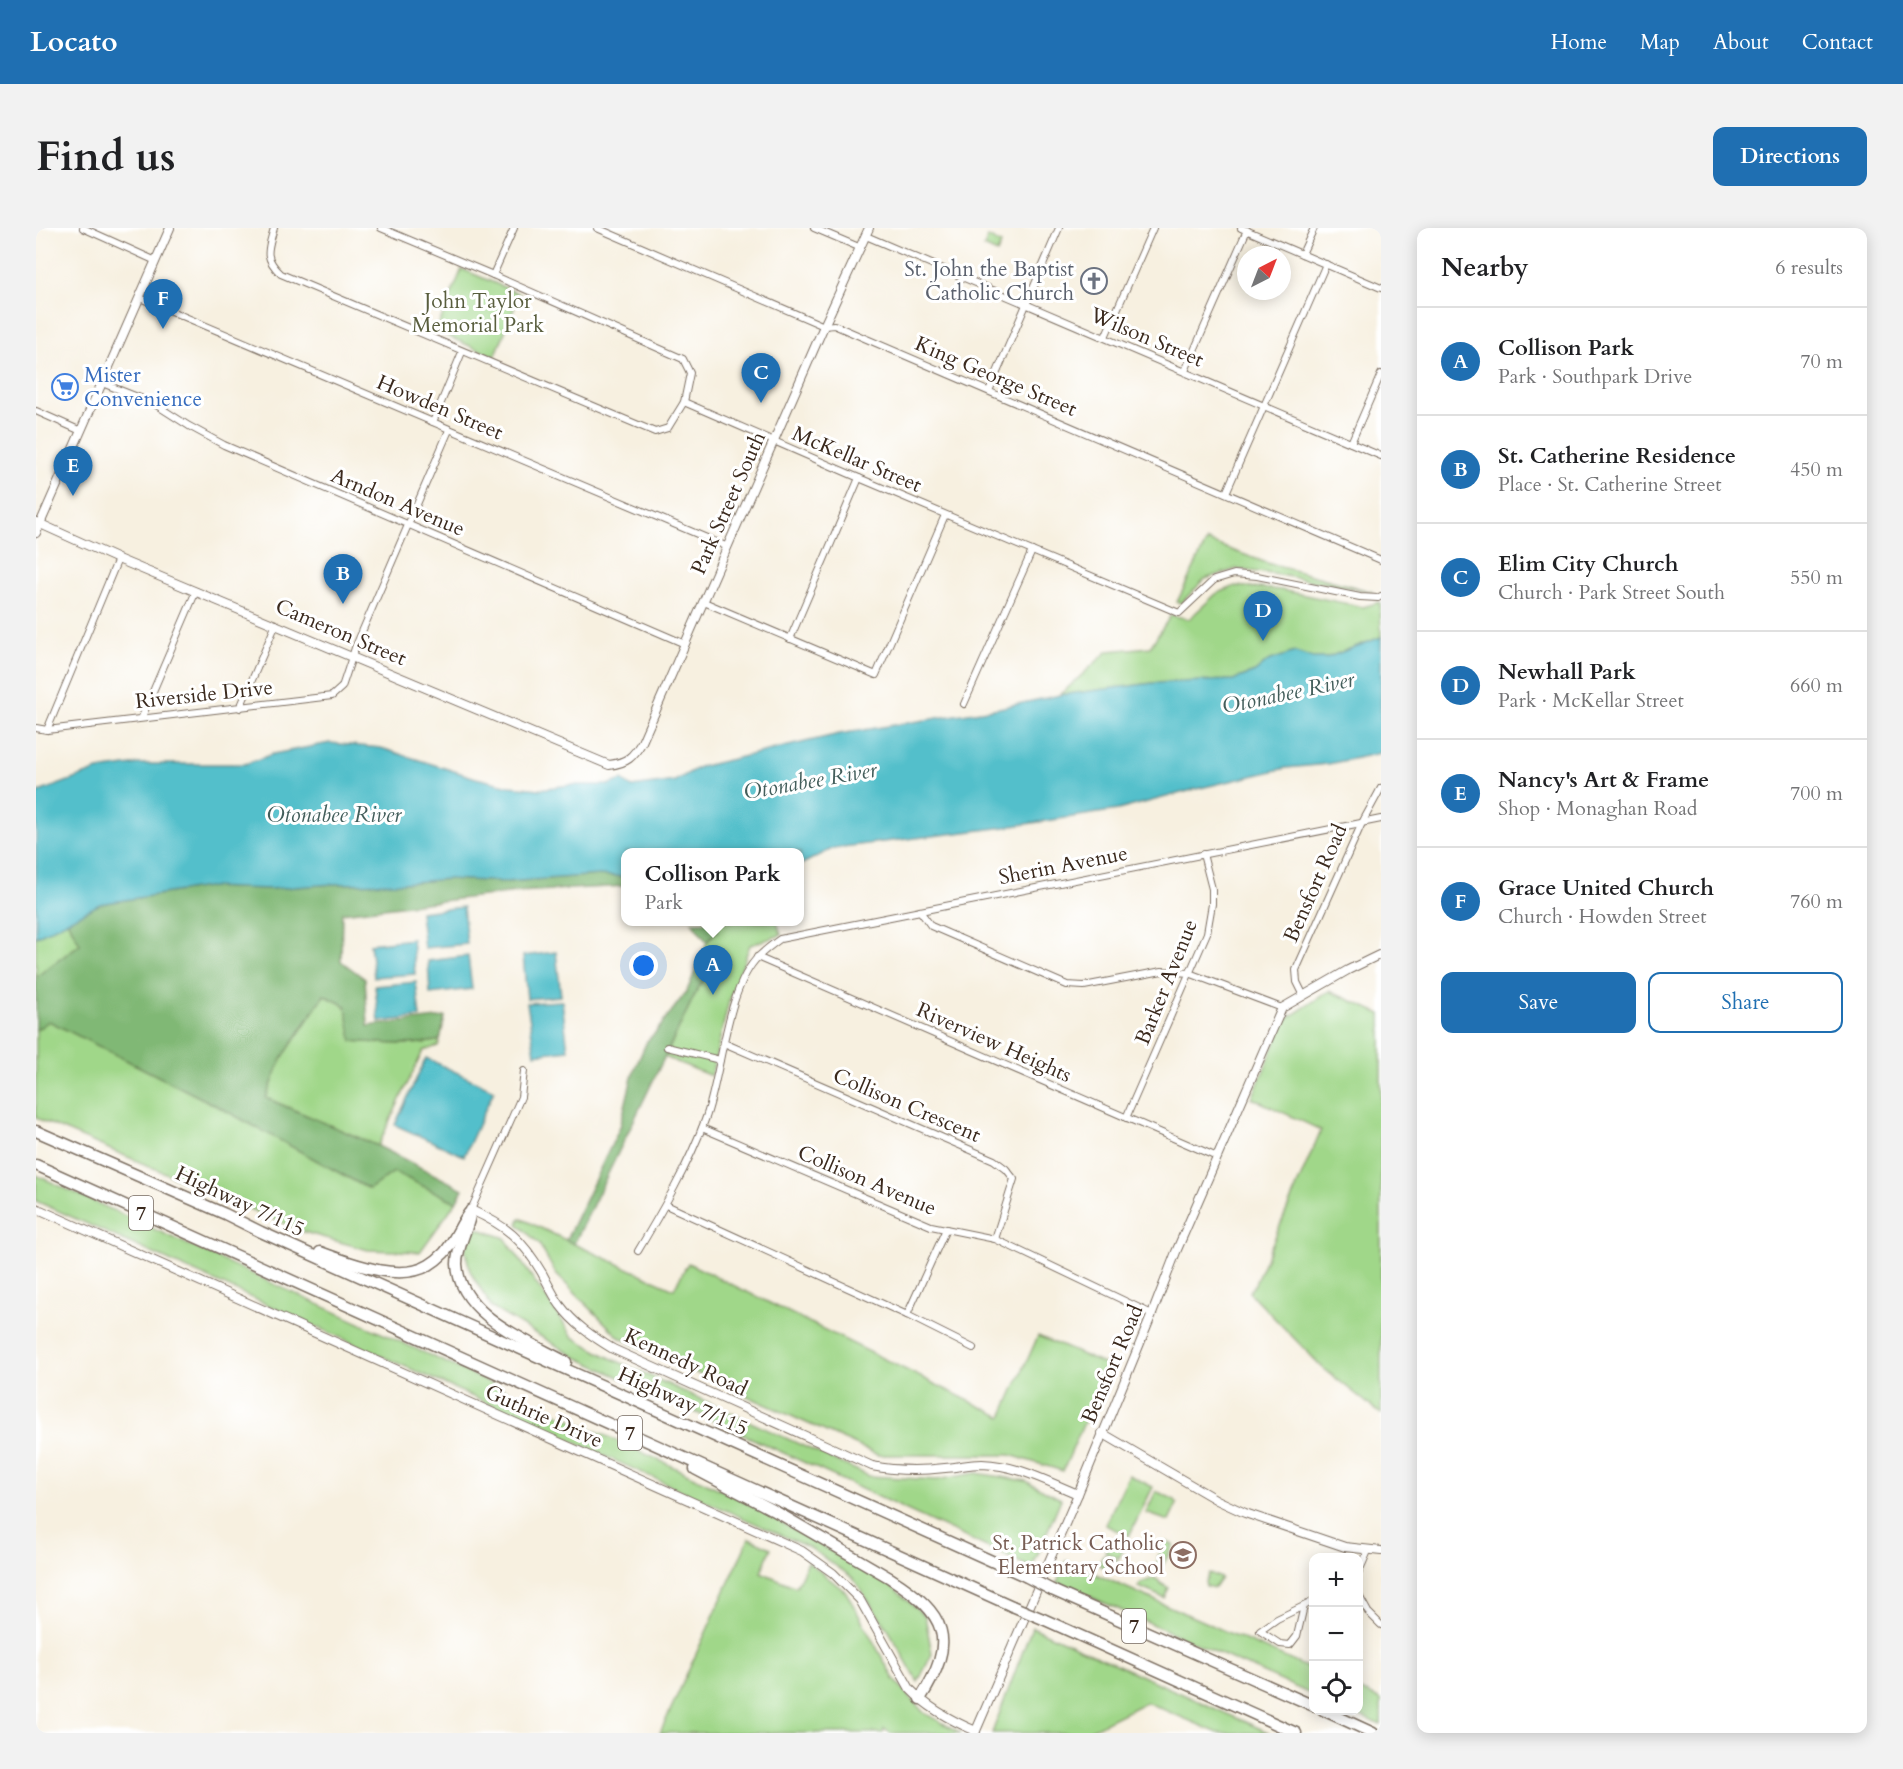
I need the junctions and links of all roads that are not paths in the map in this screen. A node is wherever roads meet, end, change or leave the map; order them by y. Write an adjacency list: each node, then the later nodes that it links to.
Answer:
1 (83, 228): 15 (street)
2 (170, 228): 15 (street)
3 (273, 228): 23 (street)
4 (381, 228): 17 (street)
5 (514, 228): 17 (street)
6 (597, 228): 21 (street, King George Street)
7 (814, 228): 13 (street)
8 (1059, 228): 20 (street)
9 (1153, 228): 22 (street)
10 (1314, 228): 14 (street)
11 (1244, 229): 14 (street); 24 (street)
12 (868, 232): 13 (street, Park Street South); 20 (street, Wilson Street)
13 (861, 248): 21 (street, Park Street South)
14 (1302, 254): 16 (street)
15 (156, 261): 19 (street)
16 (1326, 264): 18 (street); 29 (street)
17 (493, 275): 28 (street)
18 (1381, 288)
19 (140, 298): 26 (street); 31 (street, Howden Street)
20 (1025, 304): 22 (street, Wilson Street); 27 (street)
21 (824, 326): 27 (street, King George Street); 34 (street, Park Street South)
22 (1105, 337): 24 (street, Wilson Street)
23 (462, 352): 28 (street); 31 (street)
24 (1185, 372): 29 (street, Wilson Street)
25 (1381, 374): 35 (street)
26 (102, 383): 33 (street); 41 (street, Arndon Avenue)
27 (989, 391): 38 (street, King George Street)
28 (684, 402): 34 (street, McKellar Street)
29 (1265, 406): 35 (street, Wilson Street); 38 (street)
30 (36, 411): 33 (street)
31 (433, 422): 32 (street, Howden Street)
32 (448, 429): 41 (street, Riverside Drive); 43 (street, Howden Street)
33 (81, 431): 40 (street)
34 (775, 442): 37 (street, McKellar Street); 43 (street, Park Street South)
35 (1351, 443): 36 (street, Wilson Street)
36 (1381, 456)
37 (859, 478): 39 (street, McKellar Street); 51 (street)
38 (1226, 493): 46 (street, King George Street)
39 (945, 515): 44 (street, McKellar Street); 51 (street)
40 (38, 523): 42 (street); 45 (street, Cameron Street)
41 (408, 525): 52 (street, Arndon Avenue); 53 (street, Riverside Drive)
42 (36, 533)
43 (728, 546): 49 (street, Park Street South)
44 (1032, 551): 48 (street, McKellar Street); 54 (street)
45 (118, 559): 47 (street, Cameron Street); 58 (street)
46 (1381, 560)
47 (196, 591): 50 (street, Cameron Street); 56 (street)
48 (1381, 596)
49 (704, 602): 51 (street); 52 (street, Park Street South)
50 (276, 624): 53 (street, Cameron Street); 55 (street)
51 (790, 639)
52 (685, 644): 59 (street, Park Street South)
53 (352, 657): 55 (street, Riverside Drive); 59 (street, Cameron Street)
54 (964, 704)
55 (240, 708): 56 (street, Riverside Drive)
56 (142, 717): 58 (street, Riverside Drive)
57 (36, 728): 58 (street, Riverside Drive)
58 (47, 730)
59 (632, 758)
60 (1381, 788): 62 (street, Bensfort Road)
61 (1381, 819): 62 (street, Sherin Avenue)
62 (1362, 823): 63 (street, Sherin Avenue); 68 (street, Bensfort Road)
63 (1203, 854): 64 (street, Sherin Avenue); 67 (street, Barker Avenue)
64 (921, 911): 66 (street, Sherin Avenue); 67 (street)
65 (1381, 954): 68 (street)
66 (758, 957): 70 (street); 74 (street, Riverview Heights)
67 (1189, 973): 69 (street); 74 (street, Barker Avenue)
68 (1304, 996): 69 (street)
69 (1282, 1008): 77 (street, Bensfort Road)
70 (724, 1043): 72 (street); 84 (street, Collison Crescent)
71 (667, 1047): 72 (street)
72 (720, 1060): 75 (street)
73 (524, 1071): 81 (street)
74 (1126, 1118): 77 (street, Riverview Heights)
75 (702, 1128): 79 (street); 83 (street, Collison Avenue)
76 (36, 1131): 82 (highway, Highway 7/115 / 7)
77 (1217, 1157): 86 (street, Bensfort Road)
78 (36, 1165): 91 (highway, 7)
79 (666, 1205): 85 (street); 87 (street)
80 (36, 1208): 100 (street, Guthrie Drive)
81 (471, 1210): 82 (highway); 89 (highway); 92 (street, Kennedy Road)
82 (225, 1214): 89 (highway, Highway 7/115 / 7)
83 (946, 1229): 84 (street, Collison Avenue); 87 (street)
84 (995, 1239): 86 (street, Collison Avenue)
85 (638, 1251)
86 (1152, 1314): 90 (street, Bensfort Road)
87 (907, 1315): 88 (street)
88 (973, 1348)
89 (662, 1412): 101 (highway, Highway 7/115 / 7, bridge)
90 (1102, 1433): 92 (street, Bensfort Road); 93 (street)
91 (674, 1453): 100 (highway); 104 (highway, 7, bridge)
92 (1078, 1494): 103 (main road, Bensfort Road)
93 (1368, 1551): 94 (street); 95 (street)
94 (1381, 1551)
95 (1363, 1564)
96 (1363, 1602): 99 (street)
97 (1309, 1604): 98 (street)
98 (1304, 1606): 98 (street)
99 (1381, 1625)
100 (920, 1699): 103 (street, Guthrie Drive)
101 (1309, 1704)
102 (1334, 1715): 105 (highway)
103 (975, 1732)
104 (1296, 1733)
105 (1372, 1733)

